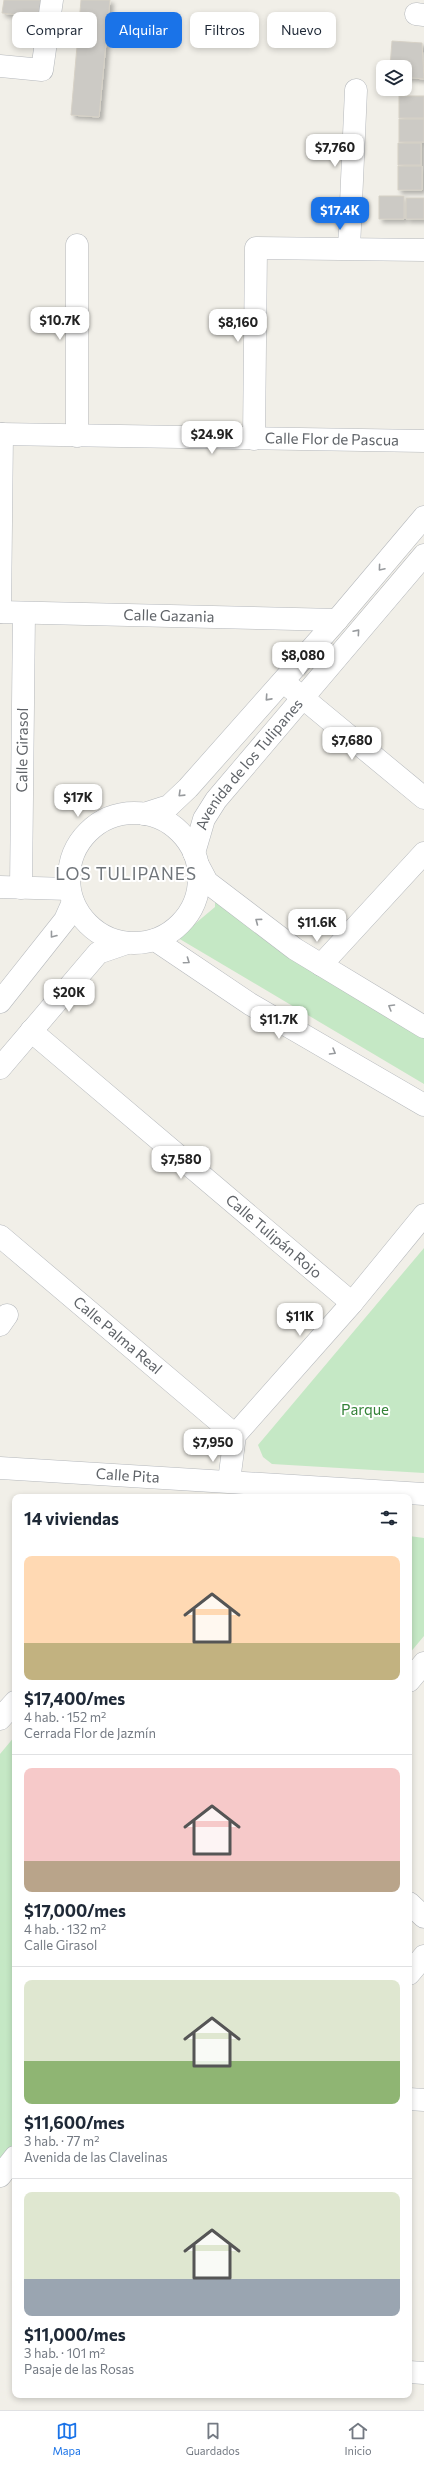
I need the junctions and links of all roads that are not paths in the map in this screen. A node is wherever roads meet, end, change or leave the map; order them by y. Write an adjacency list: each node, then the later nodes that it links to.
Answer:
1 (52, 0): 2 (street)
2 (0, 66)
3 (356, 90): 5 (street)
4 (78, 245): 8 (street)
5 (349, 248): 6 (street); 9 (street)
6 (424, 250)
7 (1, 434): 8 (street, Calle Flor de Pascua); 14 (street)
8 (78, 436): 9 (street, Calle Flor de Pascua)
9 (254, 439): 10 (street, Calle Flor de Pascua)
10 (424, 441)
11 (424, 517): 12 (street, Avenida de los Tulipanes)
12 (401, 544): 13 (street); 16 (street, Avenida de los Tulipanes, one-way to 16)
13 (423, 559): 18 (street, Avenida de los Tulipanes, one-way to 13)
14 (0, 612): 15 (street, Calle Gazania)
15 (24, 613): 16 (street, Calle Gazania); 23 (street, Calle Girasol)
16 (337, 620): 17 (street, Avenida de los Tulipanes)
17 (283, 681): 18 (street); 20 (street, Avenida de los Tulipanes, one-way to 20)
18 (301, 697): 19 (street); 22 (street, Avenida de los Tulipanes)
19 (424, 798)
20 (144, 814): 22 (street); 24 (street)
21 (424, 853): 27 (street)
22 (196, 859): 25 (street); 27 (street, one-way to 22)
23 (10, 887): 24 (street)
24 (71, 895): 26 (street); 28 (street, one-way to 28)
25 (155, 940): 26 (street); 32 (street, one-way to 32)
26 (127, 943): 30 (street)
27 (321, 965): 29 (street, one-way to 27)
28 (0, 1002)
29 (424, 1027)
30 (31, 1031): 31 (street); 35 (street, Calle Tulipán Rojo)
31 (0, 1068)
32 (424, 1105)
33 (424, 1215): 35 (street)
34 (0, 1236): 36 (street, Calle Palma Real)
35 (352, 1303): 36 (street)
36 (235, 1435): 38 (street)
37 (0, 1468): 38 (street, Calle Pita)
38 (229, 1481): 39 (street, Calle Pita)
39 (424, 1494)
40 (424, 1662): 41 (street)
41 (412, 1677)
42 (412, 1906): 43 (street)
43 (424, 1917)
44 (424, 1956): 45 (street)
45 (412, 1970)
46 (412, 2099): 47 (street)
47 (424, 2100)
48 (12, 2161): 49 (street)
49 (0, 2176)
50 (412, 2372): 51 (street)
51 (424, 2372)

